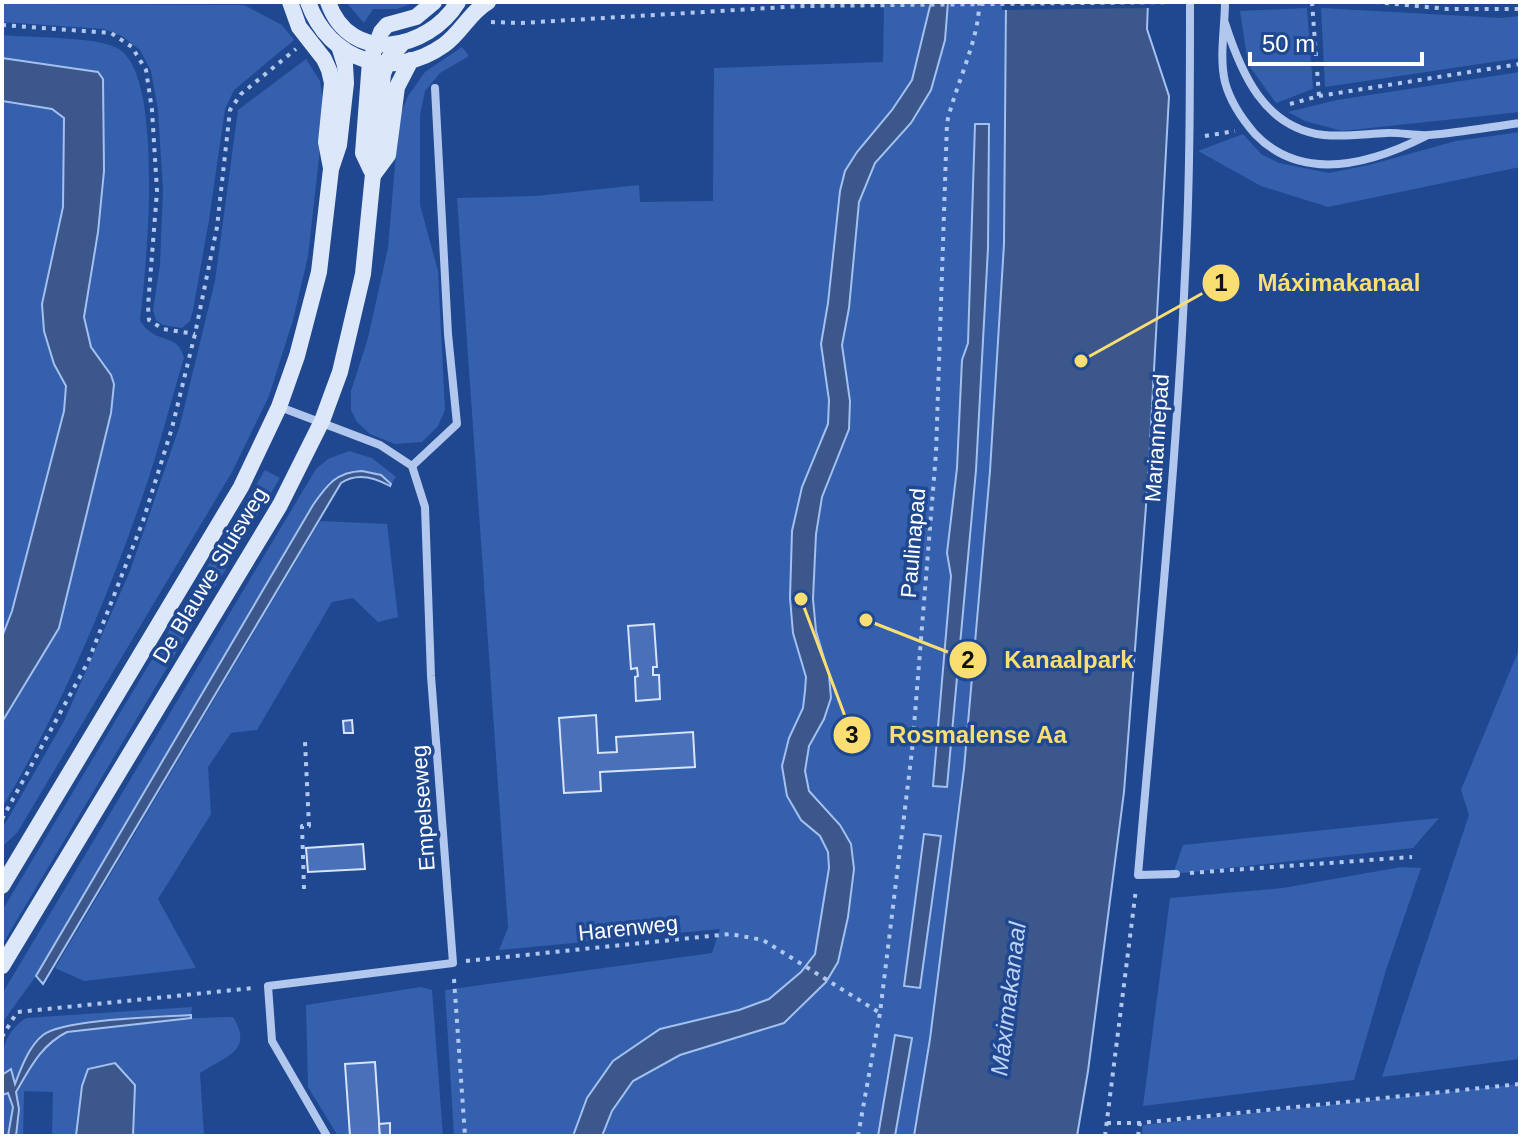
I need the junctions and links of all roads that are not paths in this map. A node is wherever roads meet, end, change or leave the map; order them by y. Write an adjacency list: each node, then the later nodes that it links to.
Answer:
1 (280, 2): 9 (main road)
2 (308, 2): 13 (main road)
3 (328, 2): 11 (main road)
4 (434, 2): 11 (main road)
5 (458, 2): 12 (main road)
6 (488, 2): 14 (main road)
7 (1189, 2): 24 (street, Mariannepad)
8 (1225, 2): 10 (street)
9 (292, 9): 19 (main road, De Blauwe Sluisweg)
10 (1225, 23): 18 (street); 18 (street)
11 (376, 43): 12 (main road); 15 (main road, De Blauwe Sluisweg)
12 (401, 45): 15 (main road)
13 (339, 46): 15 (main road); 19 (main road, De Blauwe Sluisweg)
14 (411, 60): 15 (main road); 20 (main road, De Blauwe Sluisweg)
15 (378, 62): 20 (main road, De Blauwe Sluisweg)
16 (435, 88): 23 (street)
17 (1520, 123): 18 (street)
18 (1427, 135)
19 (331, 169): 21 (main road, De Blauwe Sluisweg)
20 (373, 175): 22 (main road, De Blauwe Sluisweg)
21 (279, 407): 22 (street); 25 (main road, De Blauwe Sluisweg)
22 (322, 421): 23 (street); 26 (main road, De Blauwe Sluisweg)
23 (412, 466): 27 (street, Empelseweg)
24 (1176, 874)
25 (2, 886)
26 (2, 966)
27 (327, 1136)

